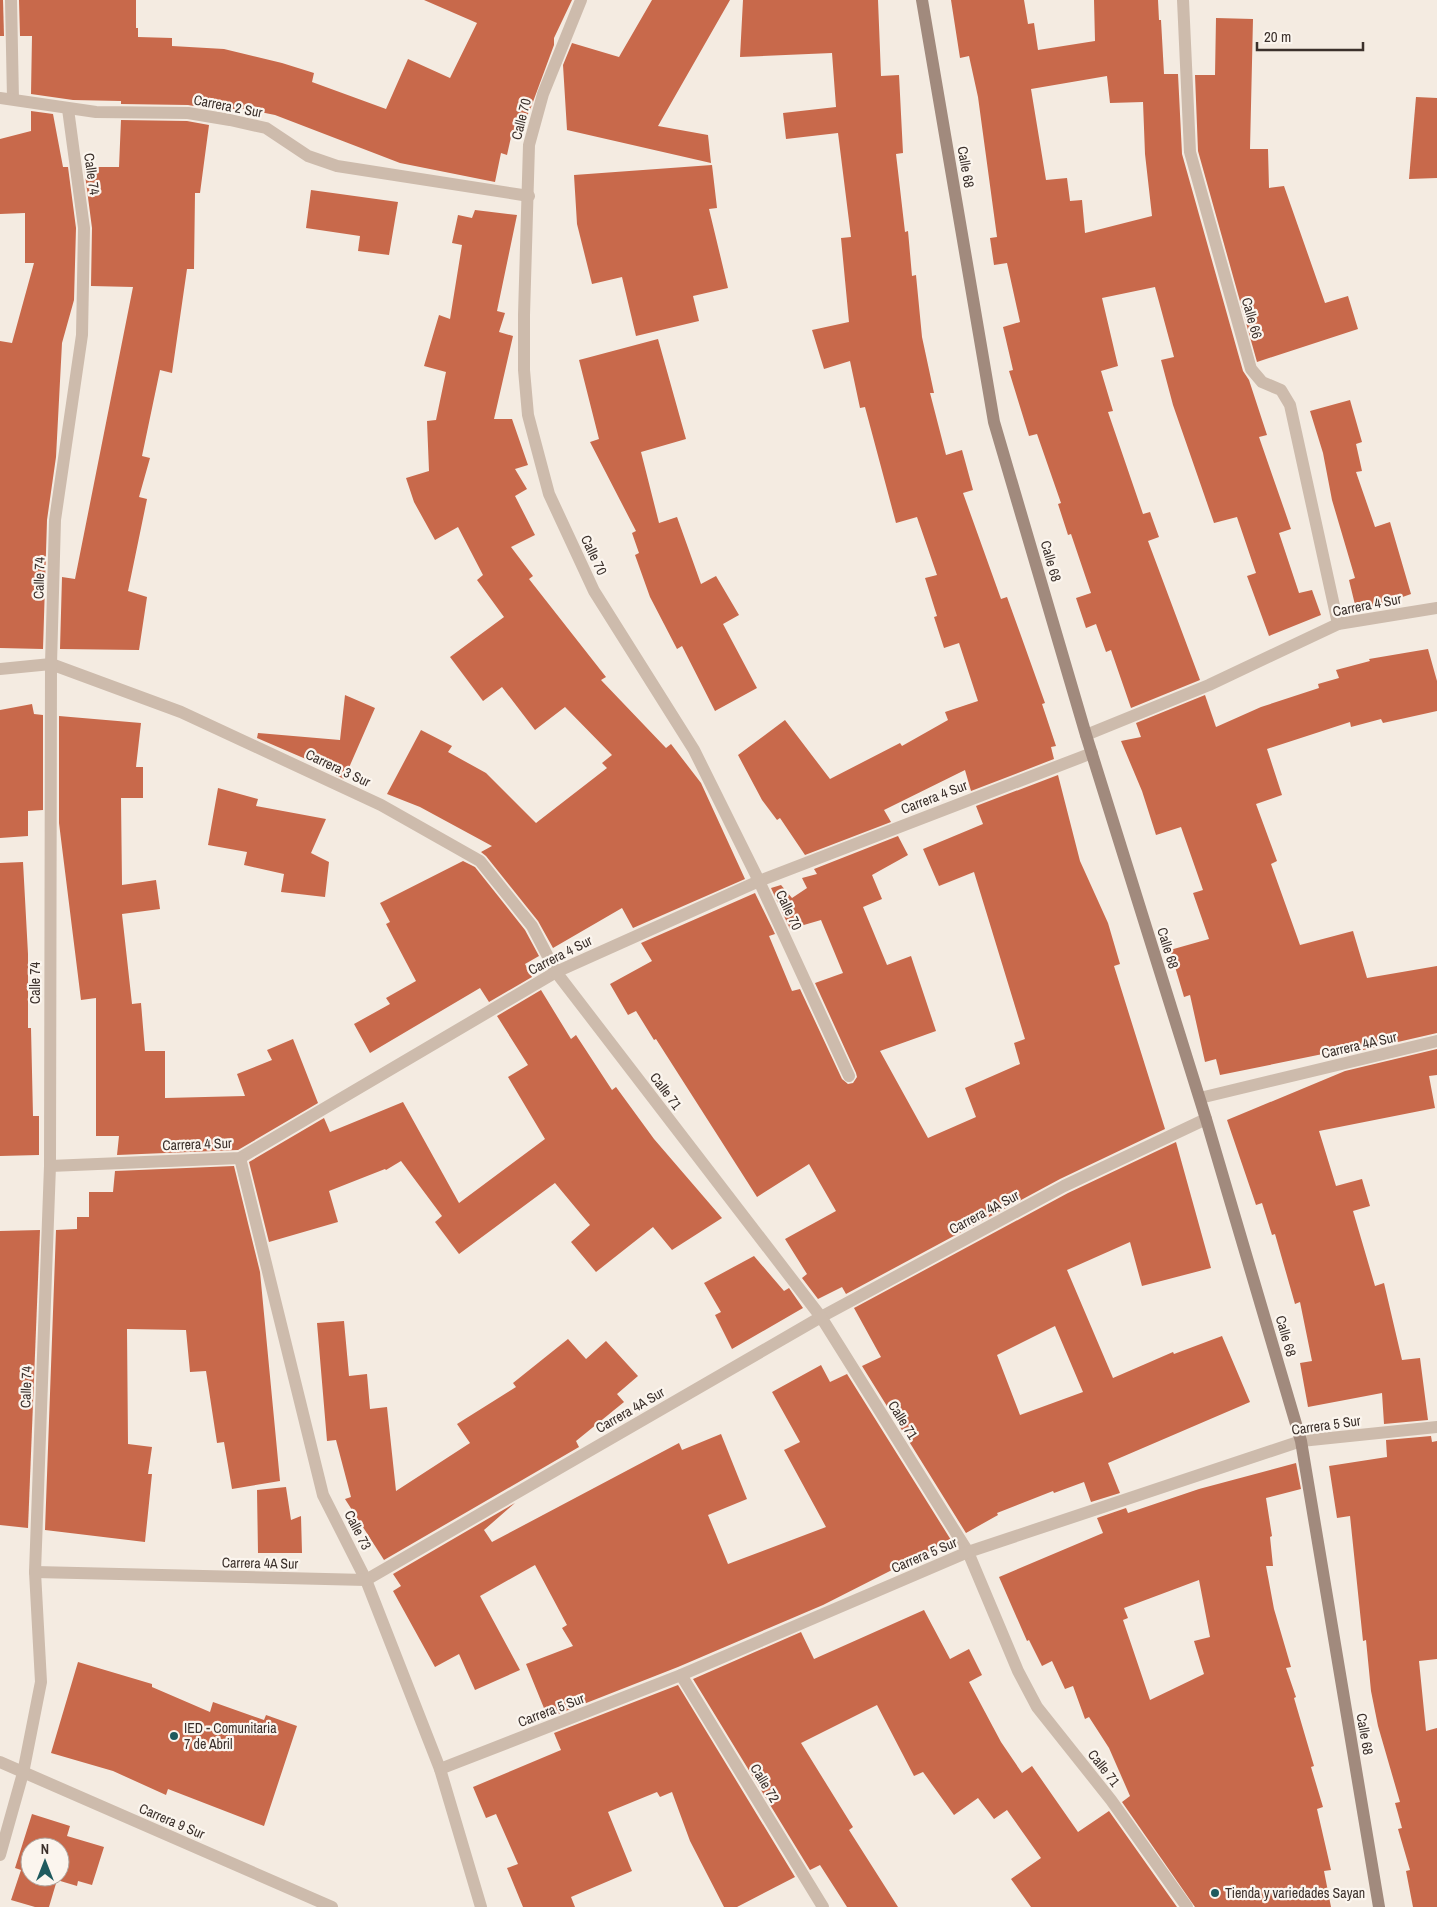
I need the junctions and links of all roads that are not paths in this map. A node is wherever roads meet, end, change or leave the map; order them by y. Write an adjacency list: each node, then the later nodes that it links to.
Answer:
1 (11, 0): 5 (street)
2 (581, 0): 7 (street, Calle 70)
3 (922, 0): 12 (street, Calle 68)
4 (1182, 0): 9 (street, Calle 66)
5 (6, 98): 6 (street, Carrera 2 Sur)
6 (68, 109): 7 (street, Carrera 2 Sur); 10 (street, Calle 74)
7 (529, 196): 14 (street, Calle 70)
8 (1437, 608): 9 (street, Carrera 4 Sur)
9 (1338, 624): 12 (street, Carrera 4 Sur)
10 (51, 664): 11 (street); 15 (street, Carrera 3 Sur); 21 (street, Calle 74)
11 (0, 669)
12 (1086, 735): 13 (street, Calle 68)
13 (1092, 753): 14 (street, Carrera 4 Sur); 18 (street, Calle 68)
14 (759, 881): 15 (street, Carrera 4 Sur); 17 (street, Calle 70)
15 (556, 972): 20 (street, Carrera 4 Sur); 22 (street, Calle 71)
16 (1437, 1041): 18 (street, Carrera 4A Sur)
17 (849, 1076)
18 (1200, 1098): 19 (street, Calle 68)
19 (1206, 1119): 22 (street, Carrera 4A Sur); 24 (street, Calle 68)
20 (240, 1158): 21 (street, Carrera 4 Sur); 27 (street, Calle 73)
21 (50, 1166): 26 (street, Calle 74)
22 (821, 1317): 25 (street, Calle 71); 27 (street, Carrera 4A Sur)
23 (1437, 1427): 24 (street, Carrera 5 Sur)
24 (1301, 1440): 25 (street, Carrera 5 Sur); 37 (street, Calle 68)
25 (968, 1552): 28 (street, Carrera 5 Sur); 36 (street, Calle 71)
26 (35, 1572): 27 (street, Carrera 4A Sur); 31 (street, Calle 74)
27 (366, 1580): 30 (street, Calle 73)
28 (682, 1676): 30 (street, Carrera 5 Sur); 35 (street, Calle 72)
29 (0, 1762): 31 (street, Carrera 9 Sur)
30 (440, 1769): 34 (street, Calle 73)
31 (23, 1773): 32 (street, Calle 74); 33 (street, Carrera 9 Sur)
32 (0, 1855)
33 (332, 1907)
34 (481, 1907)
35 (823, 1907)
36 (1188, 1907)
37 (1379, 1907)

